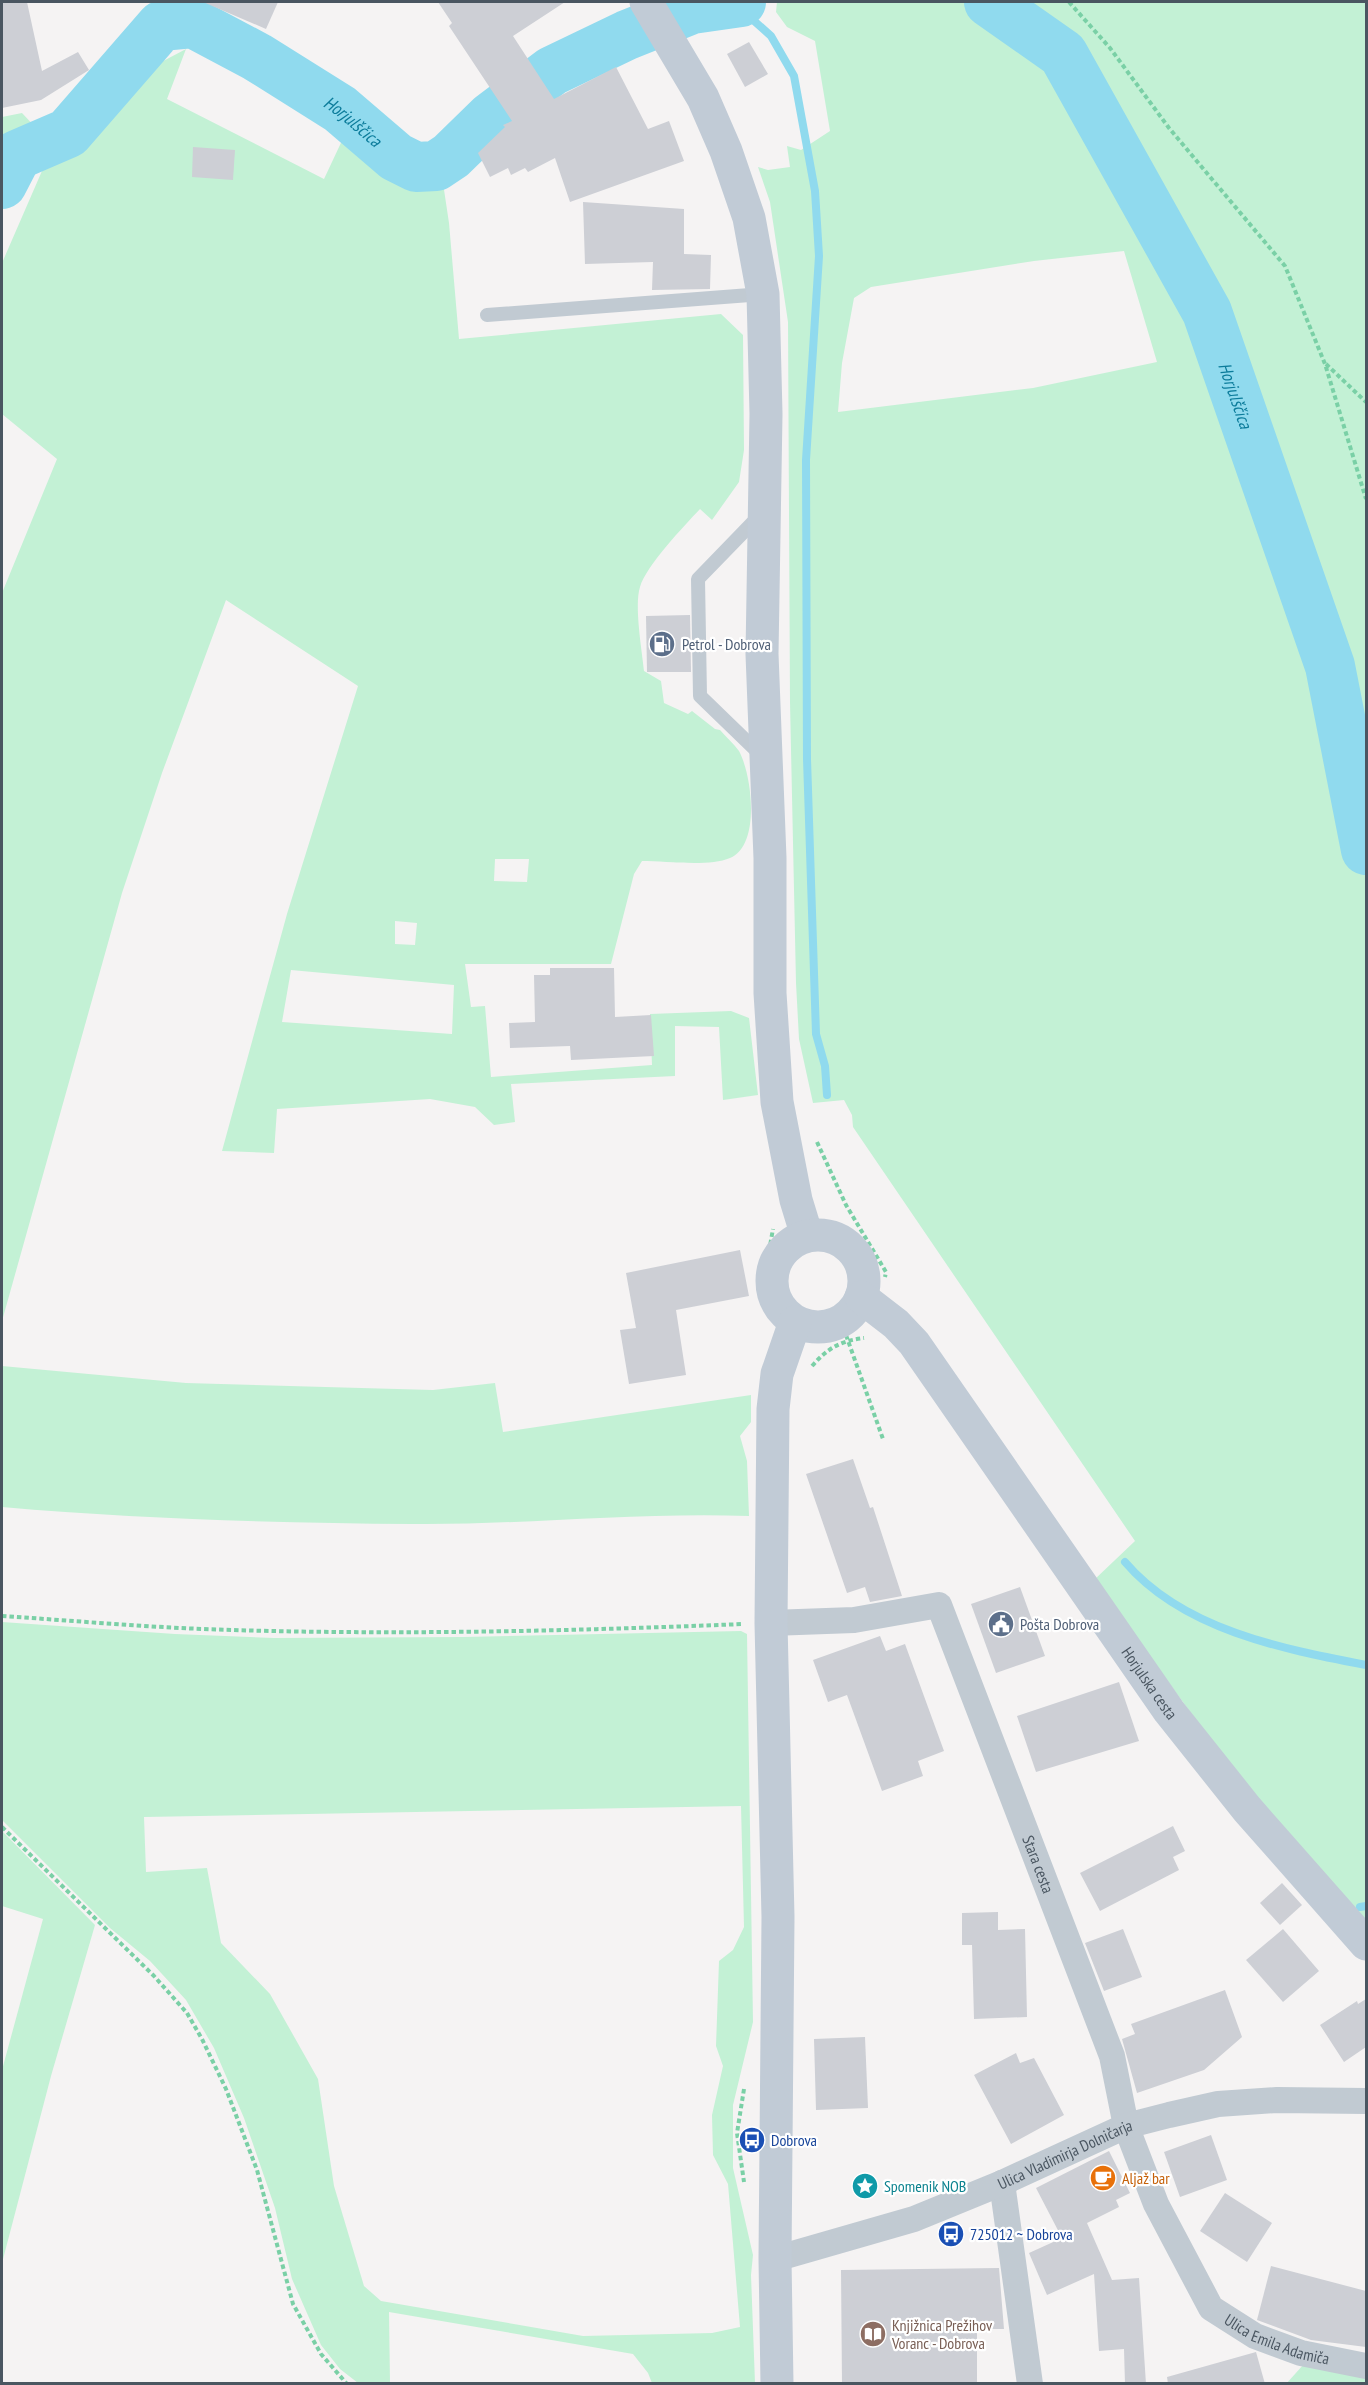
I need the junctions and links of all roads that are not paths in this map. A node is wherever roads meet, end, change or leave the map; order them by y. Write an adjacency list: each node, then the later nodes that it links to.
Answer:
1 (646, 2): 2 (street)
2 (763, 294): 3 (lane); 4 (street)
3 (487, 315)
4 (765, 510): 5 (street); 5 (lane)
5 (766, 760): 6 (street)
6 (807, 1236): 7 (street); 8 (street)
7 (851, 1309): 8 (street); 10 (street, Horjulska cesta)
8 (795, 1322): 9 (street)
9 (771, 1623): 12 (street, Stara cesta); 14 (street)
10 (1366, 1944)
11 (1366, 2101): 12 (street, Ulica Vladimirja Dolničarja)
12 (1126, 2126): 13 (street, Ulica Vladimirja Dolničarja); 15 (street, Ulica Emila Adamiča)
13 (1002, 2183): 14 (street, Ulica Vladimirja Dolničarja); 17 (street)
14 (775, 2259): 16 (street)
15 (1366, 2366)
16 (777, 2384)
17 (1030, 2384)

